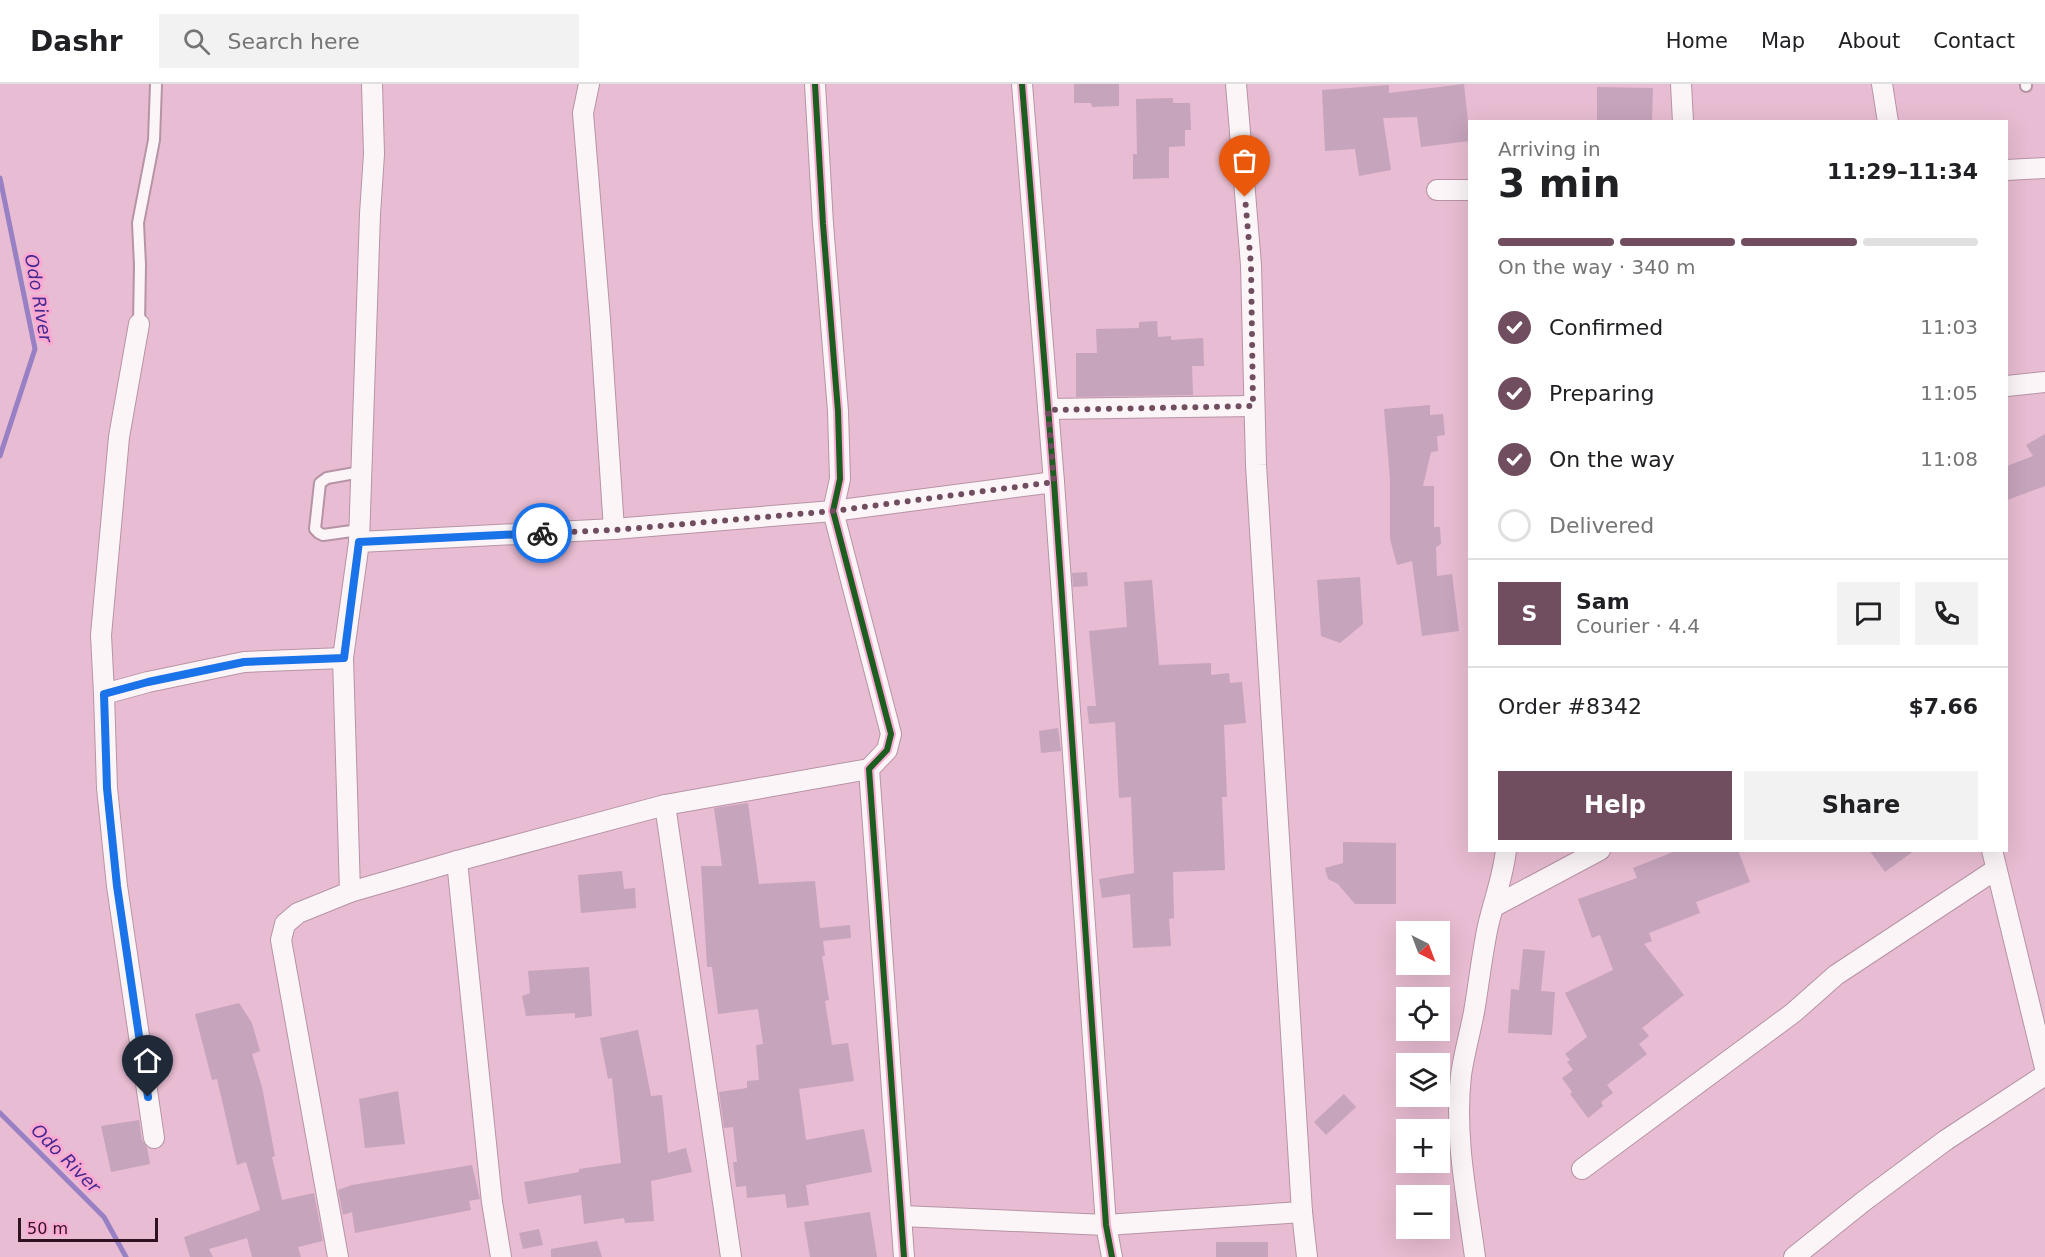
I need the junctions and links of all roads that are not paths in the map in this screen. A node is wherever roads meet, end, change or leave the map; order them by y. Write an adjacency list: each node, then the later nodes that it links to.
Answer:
1 (156, 84): 15 (lane)
2 (372, 84): 20 (street)
3 (588, 84): 23 (street)
4 (815, 84): 22 (street)
5 (1022, 84): 19 (street)
6 (1236, 84): 18 (street)
7 (1681, 84): 9 (street)
8 (1882, 84): 10 (street)
9 (1683, 120)
10 (1888, 120)
11 (2045, 168): 12 (street)
12 (2008, 170)
13 (1437, 190): 14 (street)
14 (1468, 190)
15 (139, 324): 26 (street)
16 (2045, 382): 17 (street)
17 (2008, 386)
18 (1253, 406): 19 (street); 39 (street)
19 (1048, 410): 21 (street)
20 (361, 472): 24 (street); 24 (lane)
21 (1054, 482): 22 (street); 41 (street)
22 (833, 511): 23 (street); 27 (street)
23 (615, 530): 24 (street)
24 (359, 536): 25 (street)
25 (344, 658): 26 (street); 33 (street)
26 (104, 694): 37 (street)
27 (869, 769): 28 (street); 40 (street)
28 (665, 805): 32 (street); 44 (street)
29 (1506, 852): 34 (street)
30 (1596, 852): 34 (street)
31 (1994, 860): 35 (street); 38 (street)
32 (457, 861): 33 (street); 43 (street)
33 (350, 892): 42 (street)
34 (1492, 907): 48 (street)
35 (2045, 1068)
36 (2045, 1076): 49 (street)
37 (154, 1138)
38 (1582, 1169)
39 (1302, 1212): 41 (street); 47 (street)
40 (902, 1216): 41 (street); 45 (street)
41 (1106, 1226): 46 (street)
42 (338, 1257)
43 (501, 1257)
44 (731, 1257)
45 (904, 1257)
46 (1112, 1257)
47 (1307, 1257)
48 (1475, 1257)
49 (1794, 1257)

